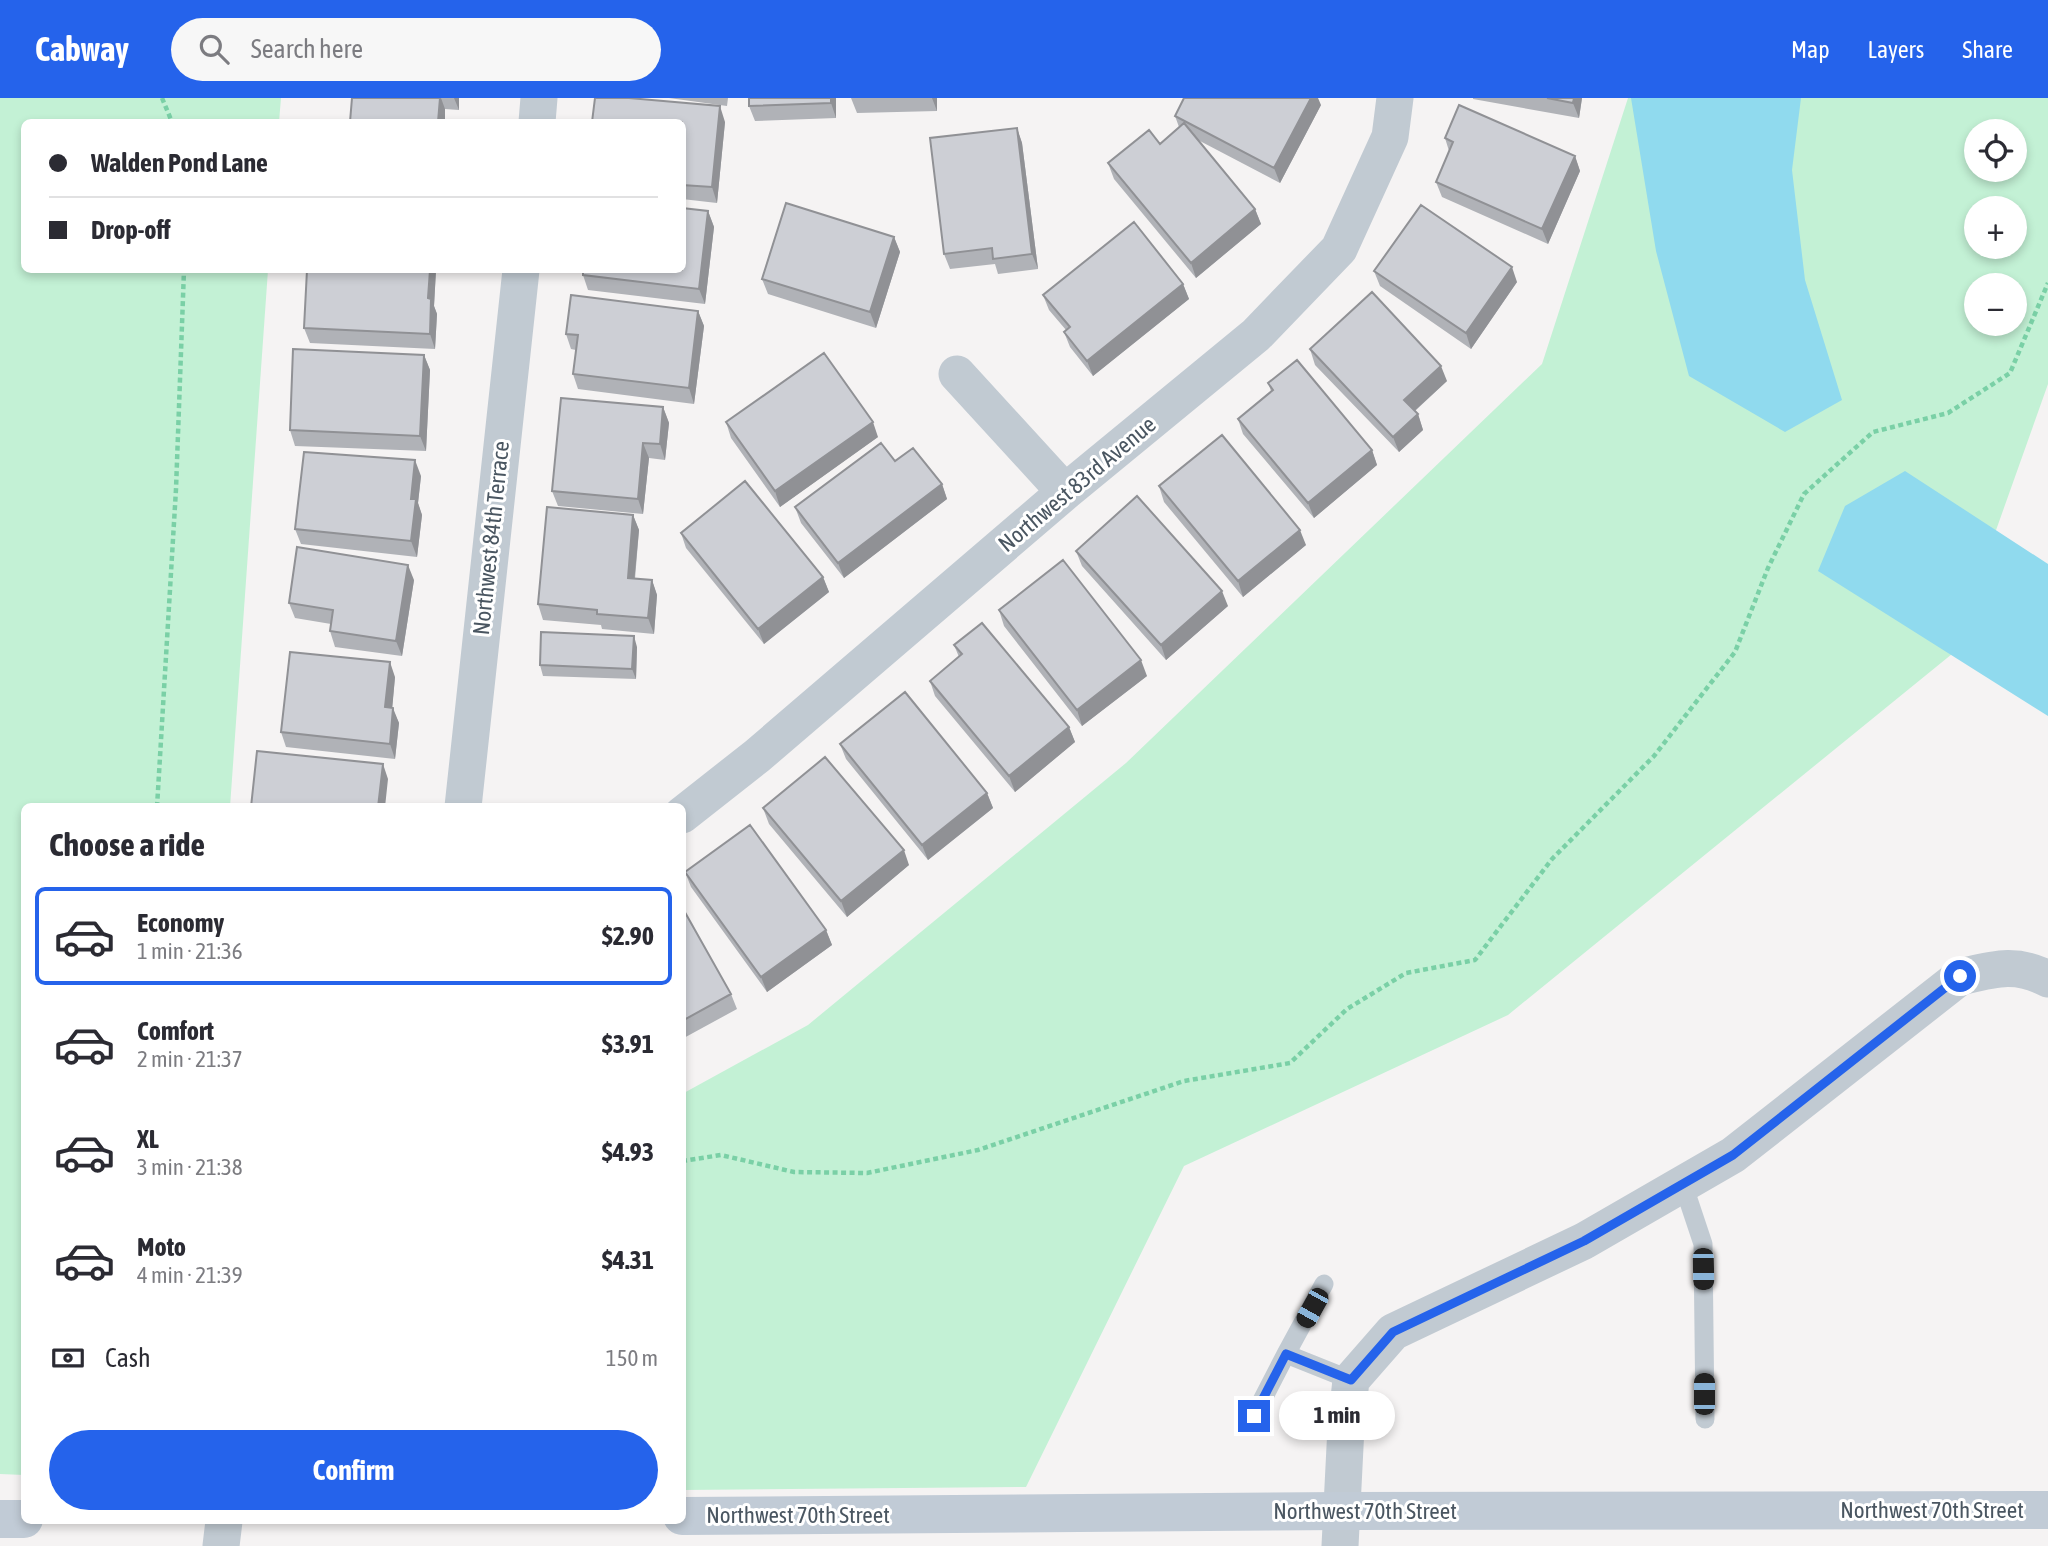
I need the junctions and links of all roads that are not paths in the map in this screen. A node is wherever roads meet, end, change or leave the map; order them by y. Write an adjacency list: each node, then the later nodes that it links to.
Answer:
1 (540, 98): 3 (street)
2 (1395, 98): 6 (street, Northwest 83rd Avenue)
3 (537, 119)
4 (521, 273): 7 (street, Northwest 84th Terrace)
5 (957, 374): 6 (street)
6 (1065, 492): 8 (street, Northwest 83rd Avenue)
7 (463, 803)
8 (686, 812)
9 (2048, 979): 10 (street)
10 (1683, 1184): 13 (street); 15 (lane)
11 (1324, 1284): 12 (lane)
12 (1286, 1354): 13 (lane); 14 (lane)
13 (1351, 1380): 21 (street)
14 (1254, 1416)
15 (1705, 1419)
16 (2048, 1510): 21 (street, Northwest 70th Street)
17 (686, 1516): 21 (street, Northwest 70th Street)
18 (0, 1519): 19 (street)
19 (21, 1519)
20 (224, 1524): 22 (street)
21 (1341, 1528)
22 (221, 1546)

